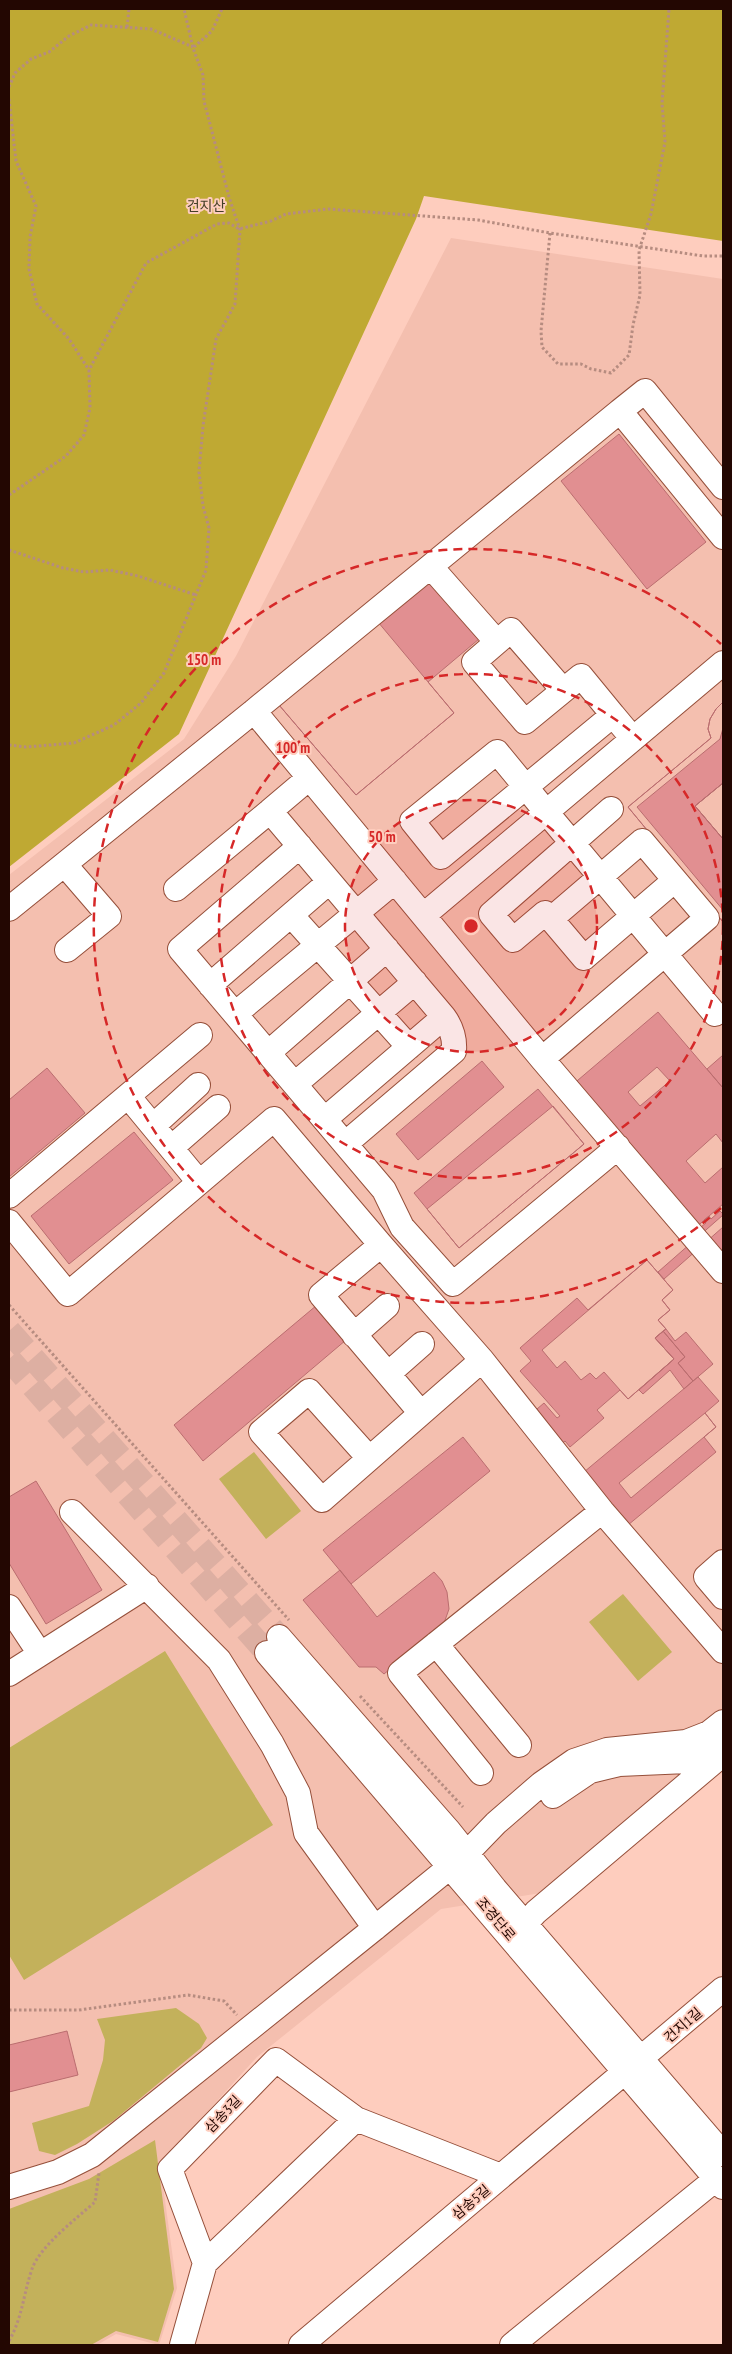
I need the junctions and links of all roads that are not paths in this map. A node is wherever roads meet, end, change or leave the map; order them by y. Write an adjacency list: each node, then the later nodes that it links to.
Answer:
1 (620, 411): 2 (street); 3 (street); 4 (street)
2 (723, 487)
3 (723, 536)
4 (431, 566): 5 (street); 8 (street)
5 (497, 642): 7 (street); 7 (street)
6 (723, 663): 10 (street)
7 (562, 690): 9 (street)
8 (254, 711): 11 (street); 18 (street)
9 (613, 715): 10 (street); 12 (street)
10 (633, 739): 15 (street)
11 (309, 778): 14 (street); 21 (street)
12 (526, 787): 12 (street); 15 (street)
13 (612, 810): 16 (street)
14 (270, 811): 17 (street); 23 (street)
15 (547, 813): 16 (street); 27 (street)
16 (572, 843): 19 (street); 29 (street)
17 (300, 846): 22 (street); 36 (street)
18 (65, 865): 24 (street); 32 (street)
19 (600, 877): 20 (street); 28 (street); 29 (street)
20 (675, 880): 28 (street); 33 (street)
21 (395, 881): 25 (street); 27 (street)
22 (329, 882): 25 (street); 26 (street)
23 (176, 889)
24 (9, 908)
25 (356, 913): 30 (street); 31 (street)
26 (291, 915): 30 (street); 36 (street)
27 (424, 916): 44 (street)
28 (633, 916): 29 (street); 33 (street)
29 (551, 919)
30 (318, 945): 34 (street); 38 (street)
31 (387, 949): 34 (street); 35 (street)
32 (67, 950)
33 (665, 954): 39 (street); 44 (street)
34 (350, 982): 37 (street); 43 (street)
35 (415, 982): 37 (street); 40 (street)
36 (210, 985): 38 (street)
37 (378, 1013): 42 (street); 45 (street)
38 (235, 1014): 43 (street)
39 (715, 1014)
40 (444, 1017): 42 (street); 51 (street)
41 (200, 1035): 47 (street)
42 (409, 1048): 49 (street)
43 (268, 1053): 45 (street)
44 (542, 1059): 52 (street)
45 (295, 1084): 49 (street)
46 (198, 1085): 50 (street)
47 (128, 1096): 50 (street); 55 (street)
48 (218, 1107): 53 (street)
49 (324, 1120): 51 (street)
50 (153, 1126): 53 (street)
51 (345, 1144): 52 (street)
52 (618, 1147): 58 (street)
53 (171, 1148): 54 (street)
54 (199, 1182): 56 (street); 57 (street)
55 (9, 1196)
56 (9, 1222)
57 (381, 1246): 60 (street); 62 (street)
58 (723, 1271)
59 (387, 1306): 60 (street)
60 (354, 1335): 63 (street)
61 (422, 1344): 63 (street)
62 (482, 1360): 64 (street); 66 (street)
63 (388, 1374): 64 (street)
64 (421, 1413): 65 (street)
65 (369, 1458): 65 (street)
66 (602, 1511): 73 (street); 74 (street)
67 (72, 1512): 69 (street)
68 (723, 1562): 70 (street)
69 (147, 1586): 75 (street); 84 (street)
70 (723, 1597)
71 (9, 1607): 75 (street)
72 (280, 1638): 82 (street, 조경단로)
73 (436, 1644): 78 (street); 81 (street)
74 (723, 1650)
75 (40, 1654): 76 (street)
76 (9, 1674)
77 (723, 1722): 82 (street)
78 (520, 1745)
79 (723, 1748): 82 (street)
80 (723, 1754): 83 (street)
81 (481, 1773)
82 (459, 1860): 83 (street, 조경단로); 84 (street); 86 (street, 조경단로)
83 (526, 1924): 86 (street, 조경단로)
84 (375, 1928): 91 (street)
85 (723, 1989): 86 (street, 건지1길)
86 (634, 2066): 88 (street, 조경단로); 89 (street, 조경단로); 90 (street, 삼송5길)
87 (356, 2119): 90 (street, 삼송3길); 92 (street); 92 (street, 삼송3길)
88 (723, 2154)
89 (716, 2173): 95 (street)
90 (501, 2176): 94 (street, 삼송5길)
91 (9, 2187)
92 (205, 2263): 93 (street)
93 (182, 2345)
94 (301, 2345)
95 (512, 2345)

